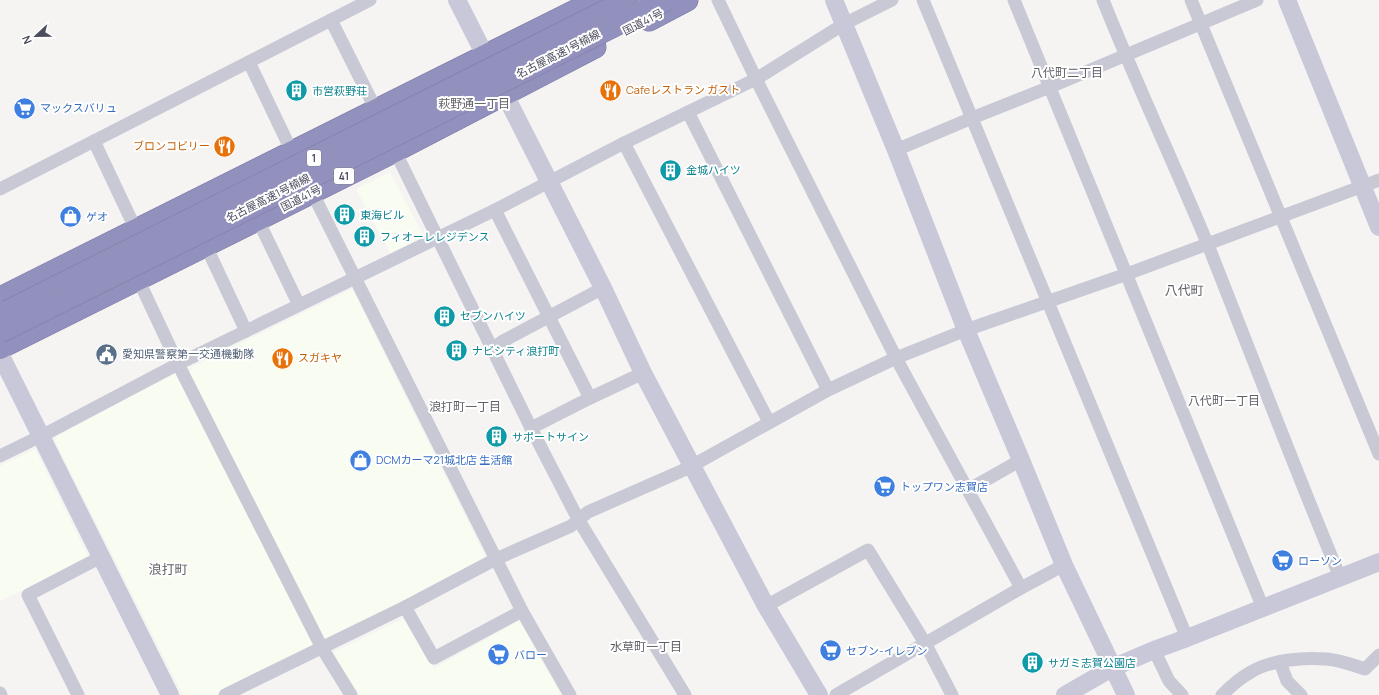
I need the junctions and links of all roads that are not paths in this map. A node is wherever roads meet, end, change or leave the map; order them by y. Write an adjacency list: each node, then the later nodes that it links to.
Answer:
1 (370, 0): 16 (street)
2 (457, 0): 19 (street)
3 (597, 0): 19 (highway)
4 (628, 0): 53 (highway, 名古屋高速1号楠線 / 1, bridge)
5 (666, 0): 57 (highway, 名古屋高速1号楠線 / 1, bridge)
6 (687, 0): 24 (highway, 国道41号 / 41)
7 (718, 0): 22 (street)
8 (834, 0): 17 (street)
9 (892, 0): 17 (street)
10 (922, 0): 27 (street)
11 (1014, 0): 23 (street)
12 (1104, 0): 20 (street)
13 (1191, 0): 18 (street)
14 (1257, 0): 18 (street)
15 (1287, 0): 35 (street)
16 (331, 20): 21 (street); 25 (street)
17 (844, 24): 22 (street); 30 (street)
18 (1201, 24): 20 (street); 39 (street)
19 (485, 56): 24 (street); 25 (highway)
20 (1126, 56): 23 (street); 44 (street)
21 (249, 62): 28 (street); 32 (street)
22 (756, 79): 26 (street); 61 (street)
23 (1050, 87): 27 (street); 46 (street)
24 (504, 94): 31 (highway, 国道41号 / 41); 34 (street)
25 (376, 110): 32 (highway)
26 (688, 112): 29 (street); 64 (street)
27 (972, 118): 30 (street); 51 (street)
28 (94, 141): 36 (street); 42 (street)
29 (624, 143): 34 (street); 66 (street)
30 (896, 150): 55 (street)
31 (395, 151): 37 (highway, 国道41号 / 41); 43 (street)
32 (292, 152): 42 (highway)
33 (1379, 180): 35 (street)
34 (549, 182): 38 (street); 49 (street)
35 (1362, 186): 39 (street); 41 (street)
36 (0, 189)
37 (312, 192): 40 (highway, 国道41号 / 41); 47 (street)
38 (496, 210): 43 (street); 54 (street)
39 (1280, 216): 44 (street); 69 (street)
40 (258, 220): 45 (highway, 国道41号 / 41); 52 (street)
41 (1379, 227)
42 (136, 230): 50 (highway)
43 (437, 238): 47 (street); 59 (street)
44 (1207, 244): 46 (street); 79 (street)
45 (206, 246): 48 (highway, 国道41号 / 41); 56 (street)
46 (1127, 274): 51 (street); 83 (street)
47 (355, 278): 52 (street); 76 (street)
48 (138, 279): 58 (highway, 国道41号 / 41); 62 (street)
49 (603, 288): 54 (street); 63 (street)
50 (0, 298)
51 (1048, 302): 55 (street); 85 (street)
52 (299, 305): 56 (street)
53 (0, 315)
54 (549, 317): 59 (street); 65 (street)
55 (966, 330): 61 (street); 71 (street)
56 (246, 331): 62 (street)
57 (0, 332)
58 (0, 348)
59 (492, 348): 67 (street)
60 (0, 354): 68 (street)
61 (896, 358): 64 (street); 73 (street)
62 (178, 364): 68 (street); 87 (street)
63 (643, 373): 65 (street); 72 (street)
64 (828, 390): 66 (street)
65 (590, 398): 67 (street)
66 (769, 422): 72 (street)
67 (530, 428): 74 (street)
68 (41, 436): 70 (street); 75 (street)
69 (1379, 454)
70 (0, 456)
71 (1021, 460): 73 (street); 78 (street)
72 (692, 465): 74 (street); 81 (street)
73 (968, 490): 80 (street)
74 (578, 519): 76 (street); 97 (street)
75 (101, 557): 92 (street); 93 (street)
76 (496, 559): 82 (street); 84 (street)
77 (1379, 562): 79 (street)
78 (1064, 565): 80 (street); 91 (street)
79 (1340, 577): 83 (street)
80 (1021, 588): 86 (street)
81 (766, 606): 86 (street); 98 (street)
82 (405, 607): 84 (street); 87 (street)
83 (1263, 608): 85 (street)
84 (522, 612): 96 (street)
85 (1187, 638): 91 (street)
86 (925, 643): 99 (street); 100 (street)
87 (322, 648): 94 (street); 95 (street)
88 (1379, 655): 90 (street)
89 (1158, 658): 103 (street)
90 (1280, 662): 104 (street); 105 (street)
91 (1112, 668): 101 (street); 102 (street)
92 (78, 695)
93 (170, 695)
94 (225, 695)
95 (351, 695)
96 (570, 695)
97 (685, 695)
98 (819, 695)
99 (836, 695)
100 (952, 695)
101 (1065, 695)
102 (1126, 695)
103 (1182, 695)
104 (1222, 695)
105 (1301, 695)

